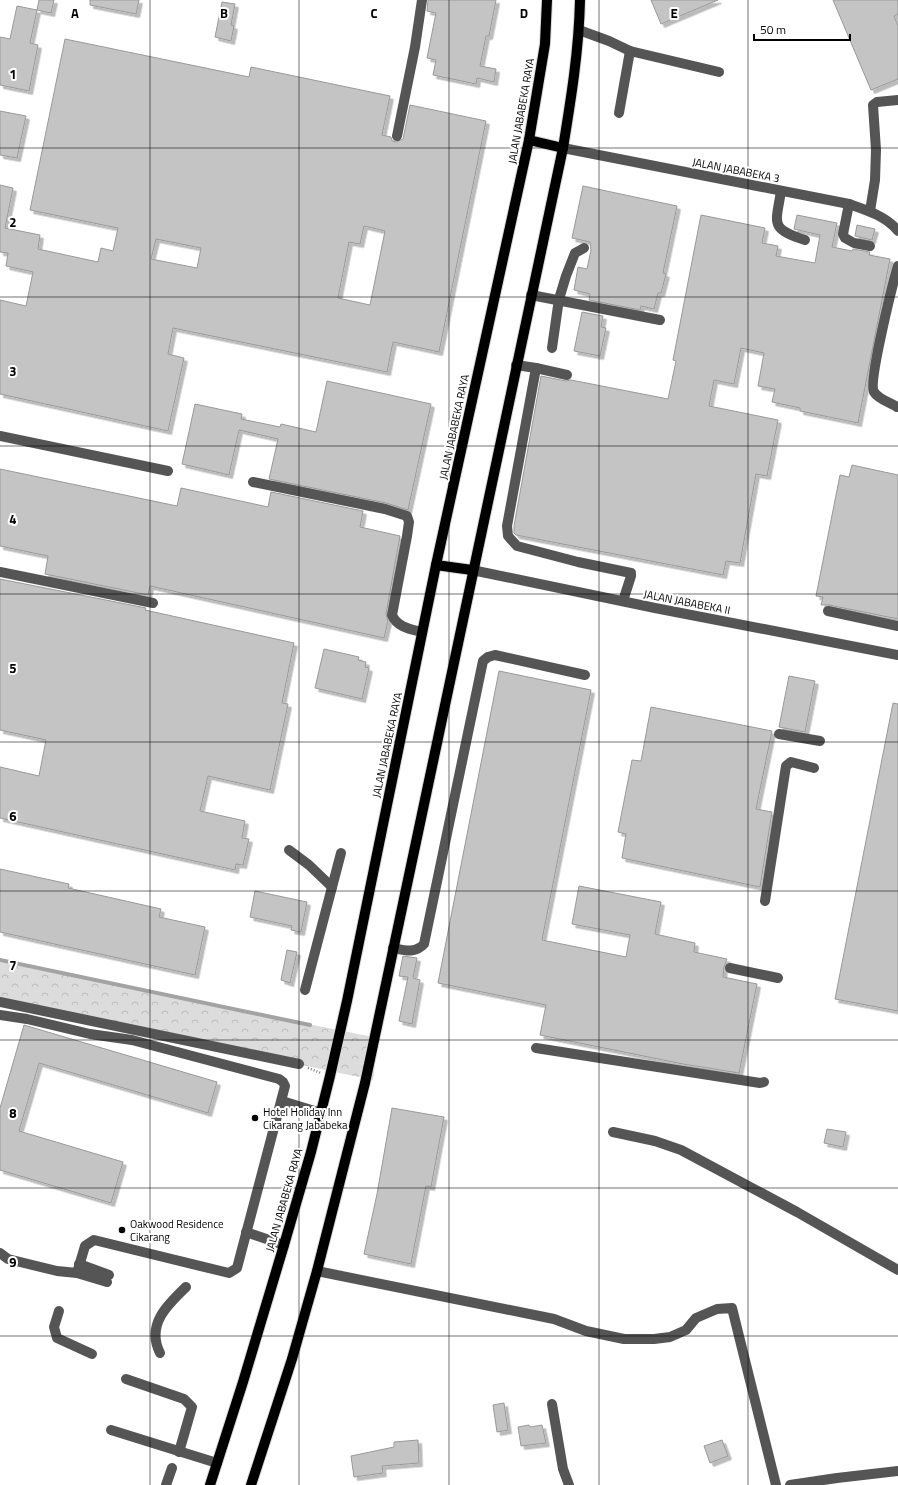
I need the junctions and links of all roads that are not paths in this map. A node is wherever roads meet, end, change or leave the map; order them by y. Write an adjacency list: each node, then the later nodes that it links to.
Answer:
1 (422, 0): 9 (street)
2 (547, 0): 10 (main road, JALAN JABABEKA RAYA)
3 (580, 0): 4 (main road)
4 (579, 30): 5 (street); 11 (main road)
5 (630, 51): 6 (street); 8 (street)
6 (720, 72)
7 (898, 100): 14 (street)
8 (619, 113)
9 (397, 136)
10 (529, 140): 11 (main road); 32 (main road, JALAN JABABEKA RAYA)
11 (563, 148): 12 (street, JALAN JABABEKA 3); 21 (main road)
12 (781, 191): 13 (street, JALAN JABABEKA 3); 16 (street)
13 (849, 204): 14 (street, JALAN JABABEKA 3); 17 (street)
14 (870, 211): 15 (street, JALAN JABABEKA 3)
15 (898, 231)
16 (805, 240)
17 (870, 246)
18 (584, 248): 22 (street)
19 (898, 266): 20 (street)
20 (896, 281): 28 (street)
21 (531, 295): 22 (street); 25 (main road)
22 (559, 299): 23 (street); 24 (street)
23 (660, 320)
24 (552, 348)
25 (516, 365): 26 (street); 33 (main road)
26 (536, 368): 27 (street); 35 (street)
27 (568, 375)
28 (898, 409)
29 (0, 436): 30 (street)
30 (168, 471)
31 (253, 482): 39 (street)
32 (436, 565): 33 (main road); 39 (main road, JALAN JABABEKA RAYA)
33 (472, 570): 35 (street, JALAN JABABEKA II); 49 (main road)
34 (0, 572): 36 (street)
35 (623, 601): 40 (street, JALAN JABABEKA II)
36 (153, 603)
37 (828, 611): 38 (street)
38 (898, 626)
39 (422, 632): 59 (main road, JALAN JABABEKA RAYA)
40 (898, 655)
41 (585, 675): 49 (street)
42 (779, 734): 43 (street)
43 (820, 742)
44 (814, 768): 48 (street)
45 (289, 850): 47 (street)
46 (341, 853): 47 (street)
47 (332, 887): 52 (street)
48 (765, 901)
49 (393, 948): 66 (main road)
50 (730, 968): 51 (street)
51 (778, 978)
52 (305, 990)
53 (0, 1002): 56 (street)
54 (0, 1015): 58 (street)
55 (536, 1048): 57 (street)
56 (299, 1064)
57 (764, 1082)
58 (282, 1101): 59 (street); 61 (street)
59 (321, 1113): 62 (main road, JALAN JABABEKA RAYA)
60 (613, 1132): 65 (street)
61 (246, 1232): 62 (street); 64 (street)
62 (284, 1245): 76 (main road, JALAN JABABEKA RAYA)
63 (0, 1253): 64 (street)
64 (78, 1269): 67 (street)
65 (898, 1270)
66 (318, 1271): 81 (main road); 83 (street)
67 (108, 1278)
68 (186, 1287): 70 (street)
69 (59, 1311): 71 (street)
70 (160, 1353)
71 (92, 1354)
72 (126, 1379): 75 (street)
73 (552, 1404): 82 (street)
74 (111, 1430): 75 (street)
75 (179, 1452): 76 (street)
76 (217, 1463): 80 (main road, JALAN JABABEKA RAYA)
77 (172, 1468): 79 (street)
78 (898, 1471): 84 (street)
79 (166, 1485)
80 (210, 1485)
81 (251, 1485)
82 (569, 1485)
83 (776, 1485)
84 (790, 1485)

